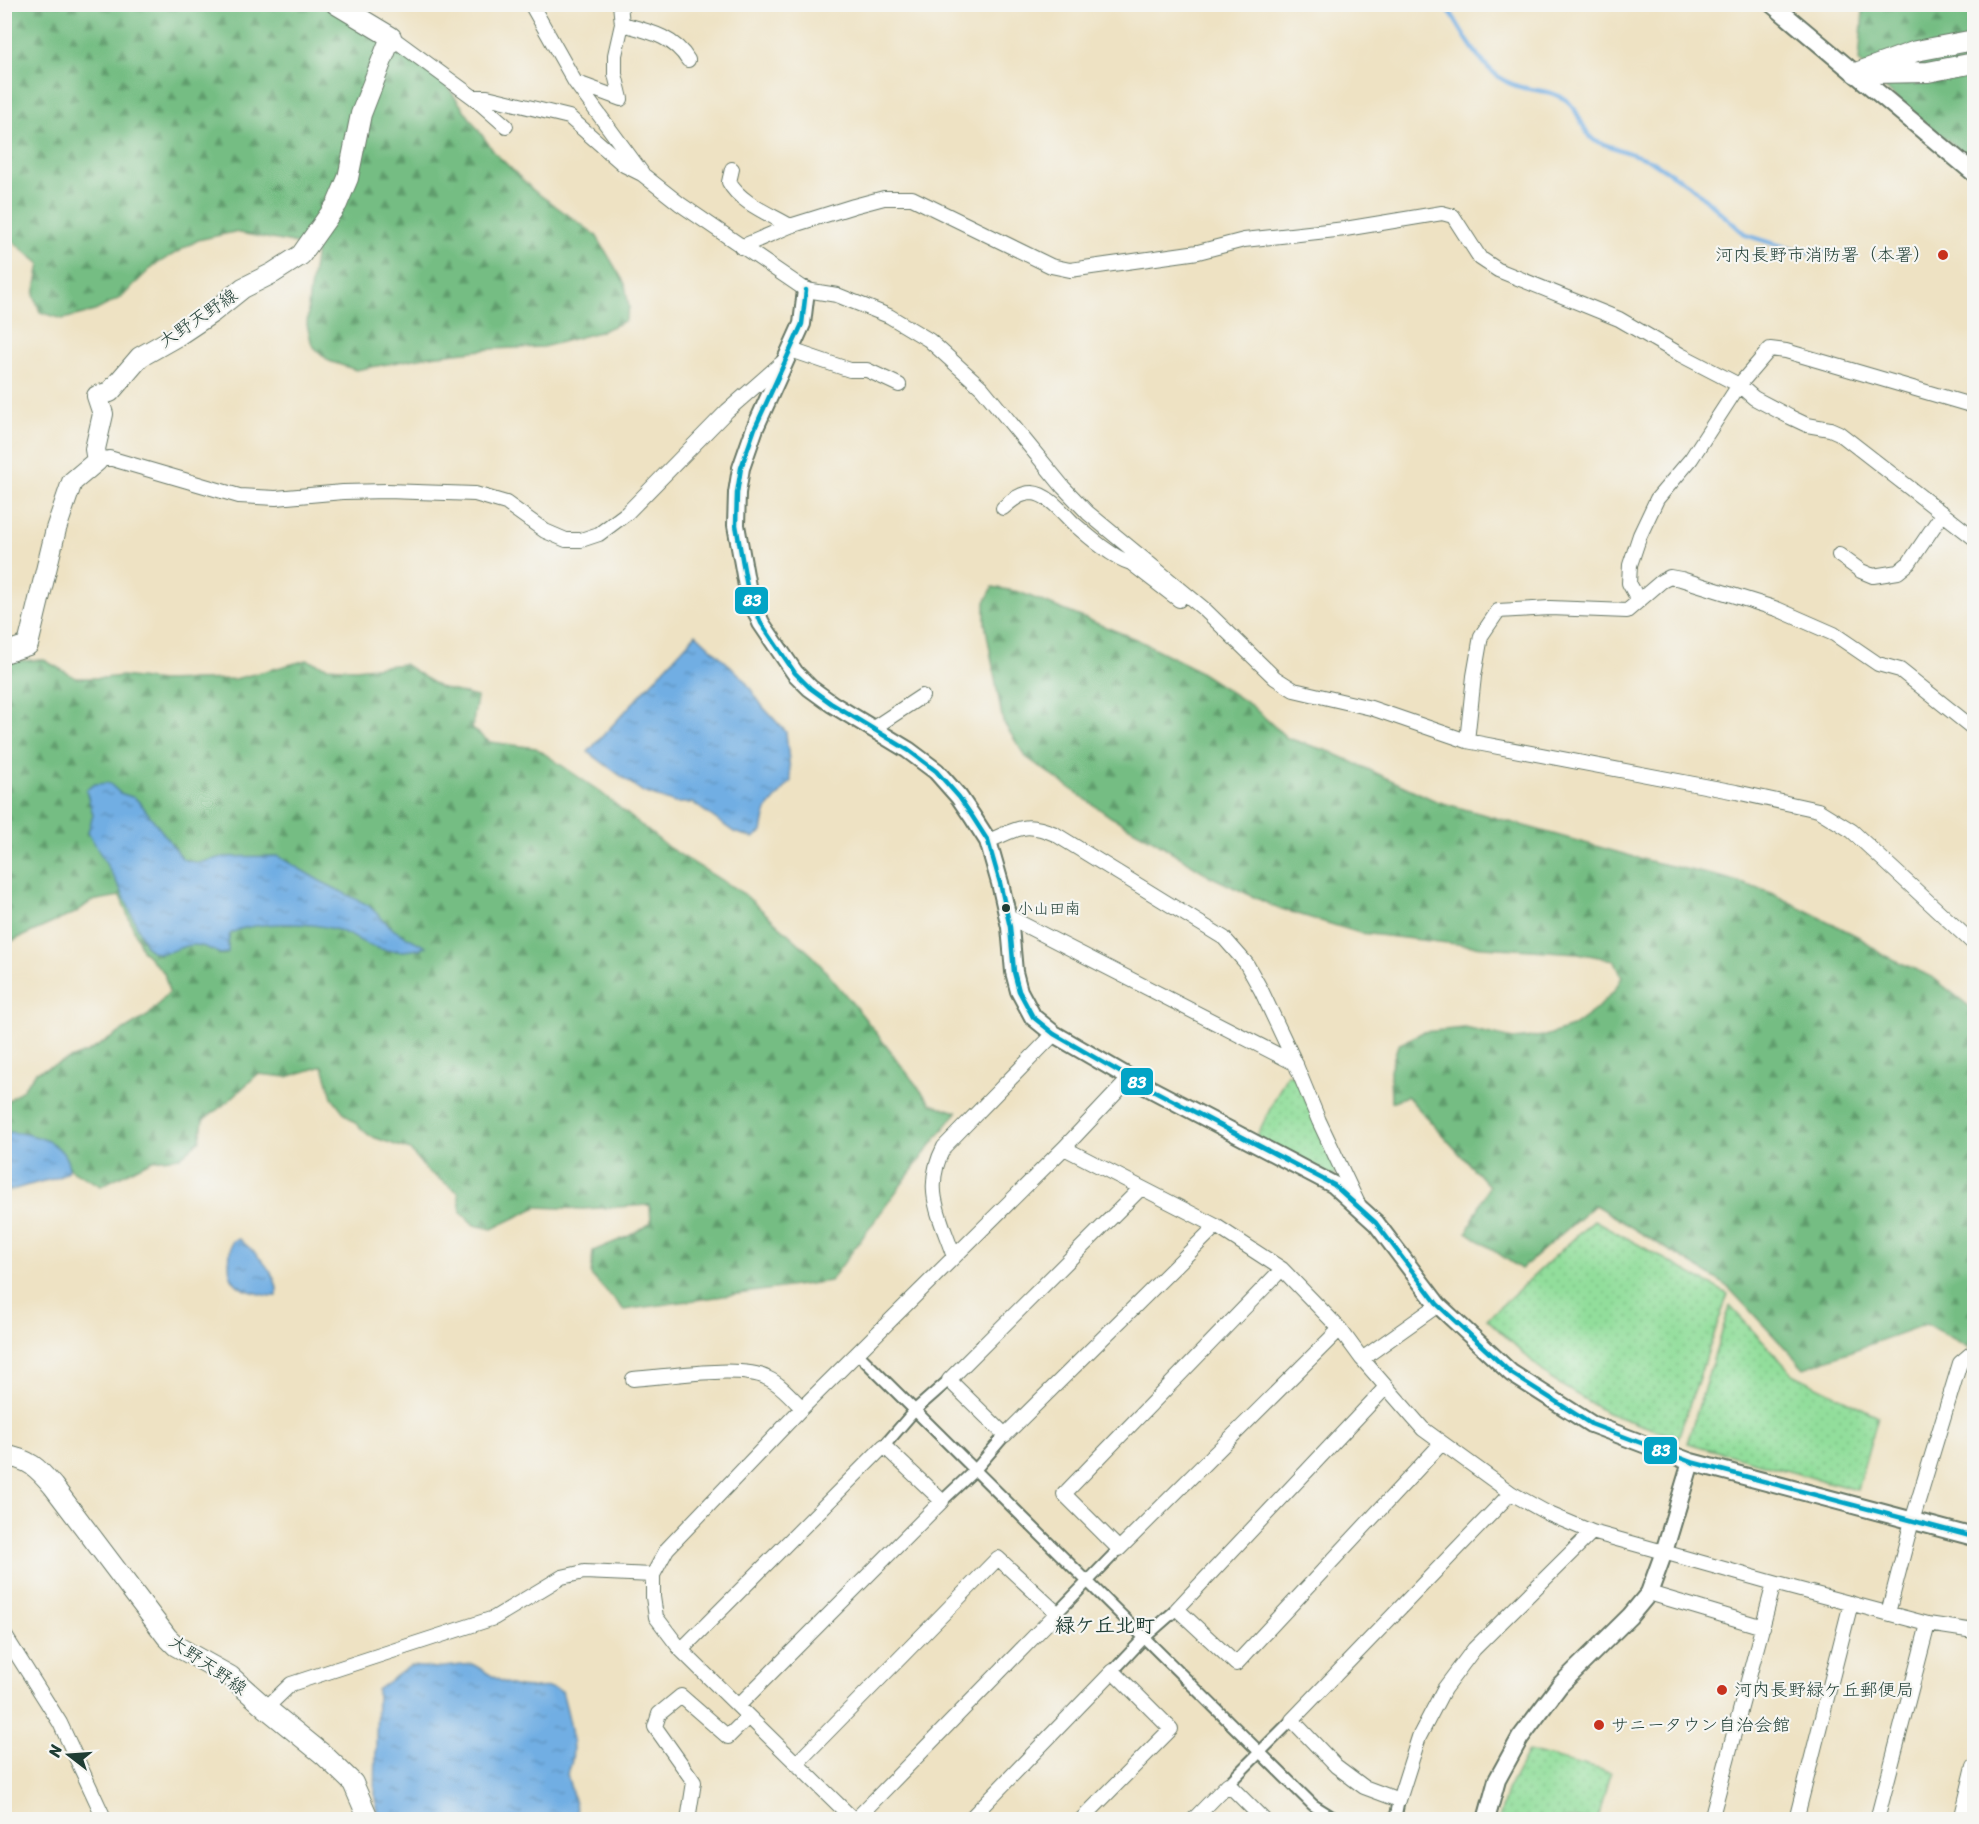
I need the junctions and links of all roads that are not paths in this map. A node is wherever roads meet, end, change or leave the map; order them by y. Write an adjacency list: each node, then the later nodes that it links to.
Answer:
1 (336, 4): 5 (main road)
2 (531, 4): 12 (street)
3 (621, 4): 6 (street)
4 (1772, 4): 11 (street)
5 (357, 10): 7 (main road)
6 (622, 24): 9 (street); 12 (street)
7 (391, 37): 13 (street); 25 (main road, 大野天野線)
8 (1974, 40): 11 (main road)
9 (688, 60)
10 (1974, 63): 11 (main road)
11 (1856, 73): 16 (street)
12 (575, 82): 17 (street)
13 (473, 97): 14 (street); 17 (street)
14 (506, 126)
15 (732, 169): 18 (street)
16 (1974, 173)
17 (642, 174): 19 (street)
18 (790, 226): 19 (street); 23 (street)
19 (741, 247): 20 (street)
20 (806, 290): 21 (street); 31 (street)
21 (790, 353): 22 (street); 25 (street); 34 (street)
22 (899, 385)
23 (1739, 385): 24 (street); 27 (street); 30 (street)
24 (1974, 406)
25 (97, 461): 32 (main road)
26 (1003, 508): 31 (street)
27 (1943, 513): 28 (street); 29 (street)
28 (1974, 538)
29 (1839, 555)
30 (1639, 601): 35 (street); 36 (street)
31 (1214, 619): 36 (street)
32 (4, 653)
33 (922, 696): 34 (street)
34 (872, 729): 37 (street)
35 (1974, 729)
36 (1467, 741): 39 (street)
37 (988, 841): 38 (street); 41 (street)
38 (1007, 916): 40 (street); 41 (street)
39 (1974, 944)
40 (1054, 1034): 42 (street); 47 (street)
41 (1296, 1064): 45 (street)
42 (1131, 1078): 43 (street); 45 (street)
43 (1064, 1148): 44 (street); 47 (street)
44 (1141, 1188): 46 (street); 55 (street)
45 (1359, 1206): 49 (street)
46 (1216, 1226): 48 (street); 59 (street)
47 (954, 1257): 52 (street)
48 (1282, 1269): 50 (street); 70 (street)
49 (1438, 1305): 53 (street); 63 (street)
50 (1340, 1329): 53 (street); 70 (street)
51 (1974, 1351): 67 (street)
52 (858, 1354): 57 (street); 58 (street)
53 (1362, 1359): 56 (street)
54 (633, 1379): 57 (street)
55 (949, 1380): 58 (street); 59 (street)
56 (1386, 1387): 60 (street); 77 (street)
57 (802, 1408): 72 (street)
58 (915, 1410): 61 (street); 64 (street)
59 (1005, 1436): 64 (street)
60 (1441, 1444): 65 (street); 77 (street)
61 (884, 1446): 66 (street); 85 (street)
62 (4, 1455): 88 (main road, 大野天野線)
63 (1691, 1462): 67 (street); 71 (street)
64 (975, 1470): 66 (street); 73 (street)
65 (1511, 1493): 68 (street); 90 (street)
66 (942, 1501): 87 (street)
67 (1912, 1521): 69 (street); 79 (street)
68 (1592, 1532): 71 (street); 95 (street)
69 (1974, 1537)
70 (1119, 1549): 73 (street)
71 (1664, 1552): 74 (street); 75 (street)
72 (653, 1575): 85 (street); 88 (street)
73 (1088, 1582): 78 (street); 84 (street)
74 (1774, 1583): 76 (street); 81 (street)
75 (1648, 1593): 81 (street); 106 (street)
76 (1851, 1603): 79 (street); 108 (street)
77 (1177, 1609): 84 (street)
78 (1057, 1613): 92 (street); 99 (street)
79 (1888, 1613): 80 (street)
80 (1928, 1624): 82 (street); 109 (street)
81 (1762, 1627): 107 (street)
82 (1974, 1631)
83 (4, 1634): 96 (street)
84 (1144, 1638): 86 (street); 91 (street)
85 (681, 1650): 87 (street)
86 (1113, 1671): 100 (street); 101 (street)
87 (738, 1706): 89 (street)
88 (266, 1708): 97 (main road, 大野天野線)
89 (748, 1717): 92 (street); 98 (street)
90 (1292, 1720): 91 (street); 95 (street)
91 (1259, 1752): 94 (street); 104 (street)
92 (796, 1764): 99 (street)
93 (1974, 1766): 110 (street)
94 (1228, 1784): 102 (street); 103 (street)
95 (1399, 1800): 105 (street)
96 (105, 1820)
97 (369, 1820)
98 (688, 1820)
99 (854, 1820)
100 (969, 1820)
101 (1081, 1820)
102 (1193, 1820)
103 (1264, 1820)
104 (1336, 1820)
105 (1395, 1820)
106 (1486, 1820)
107 (1711, 1820)
108 (1796, 1820)
109 (1877, 1820)
110 (1961, 1820)

